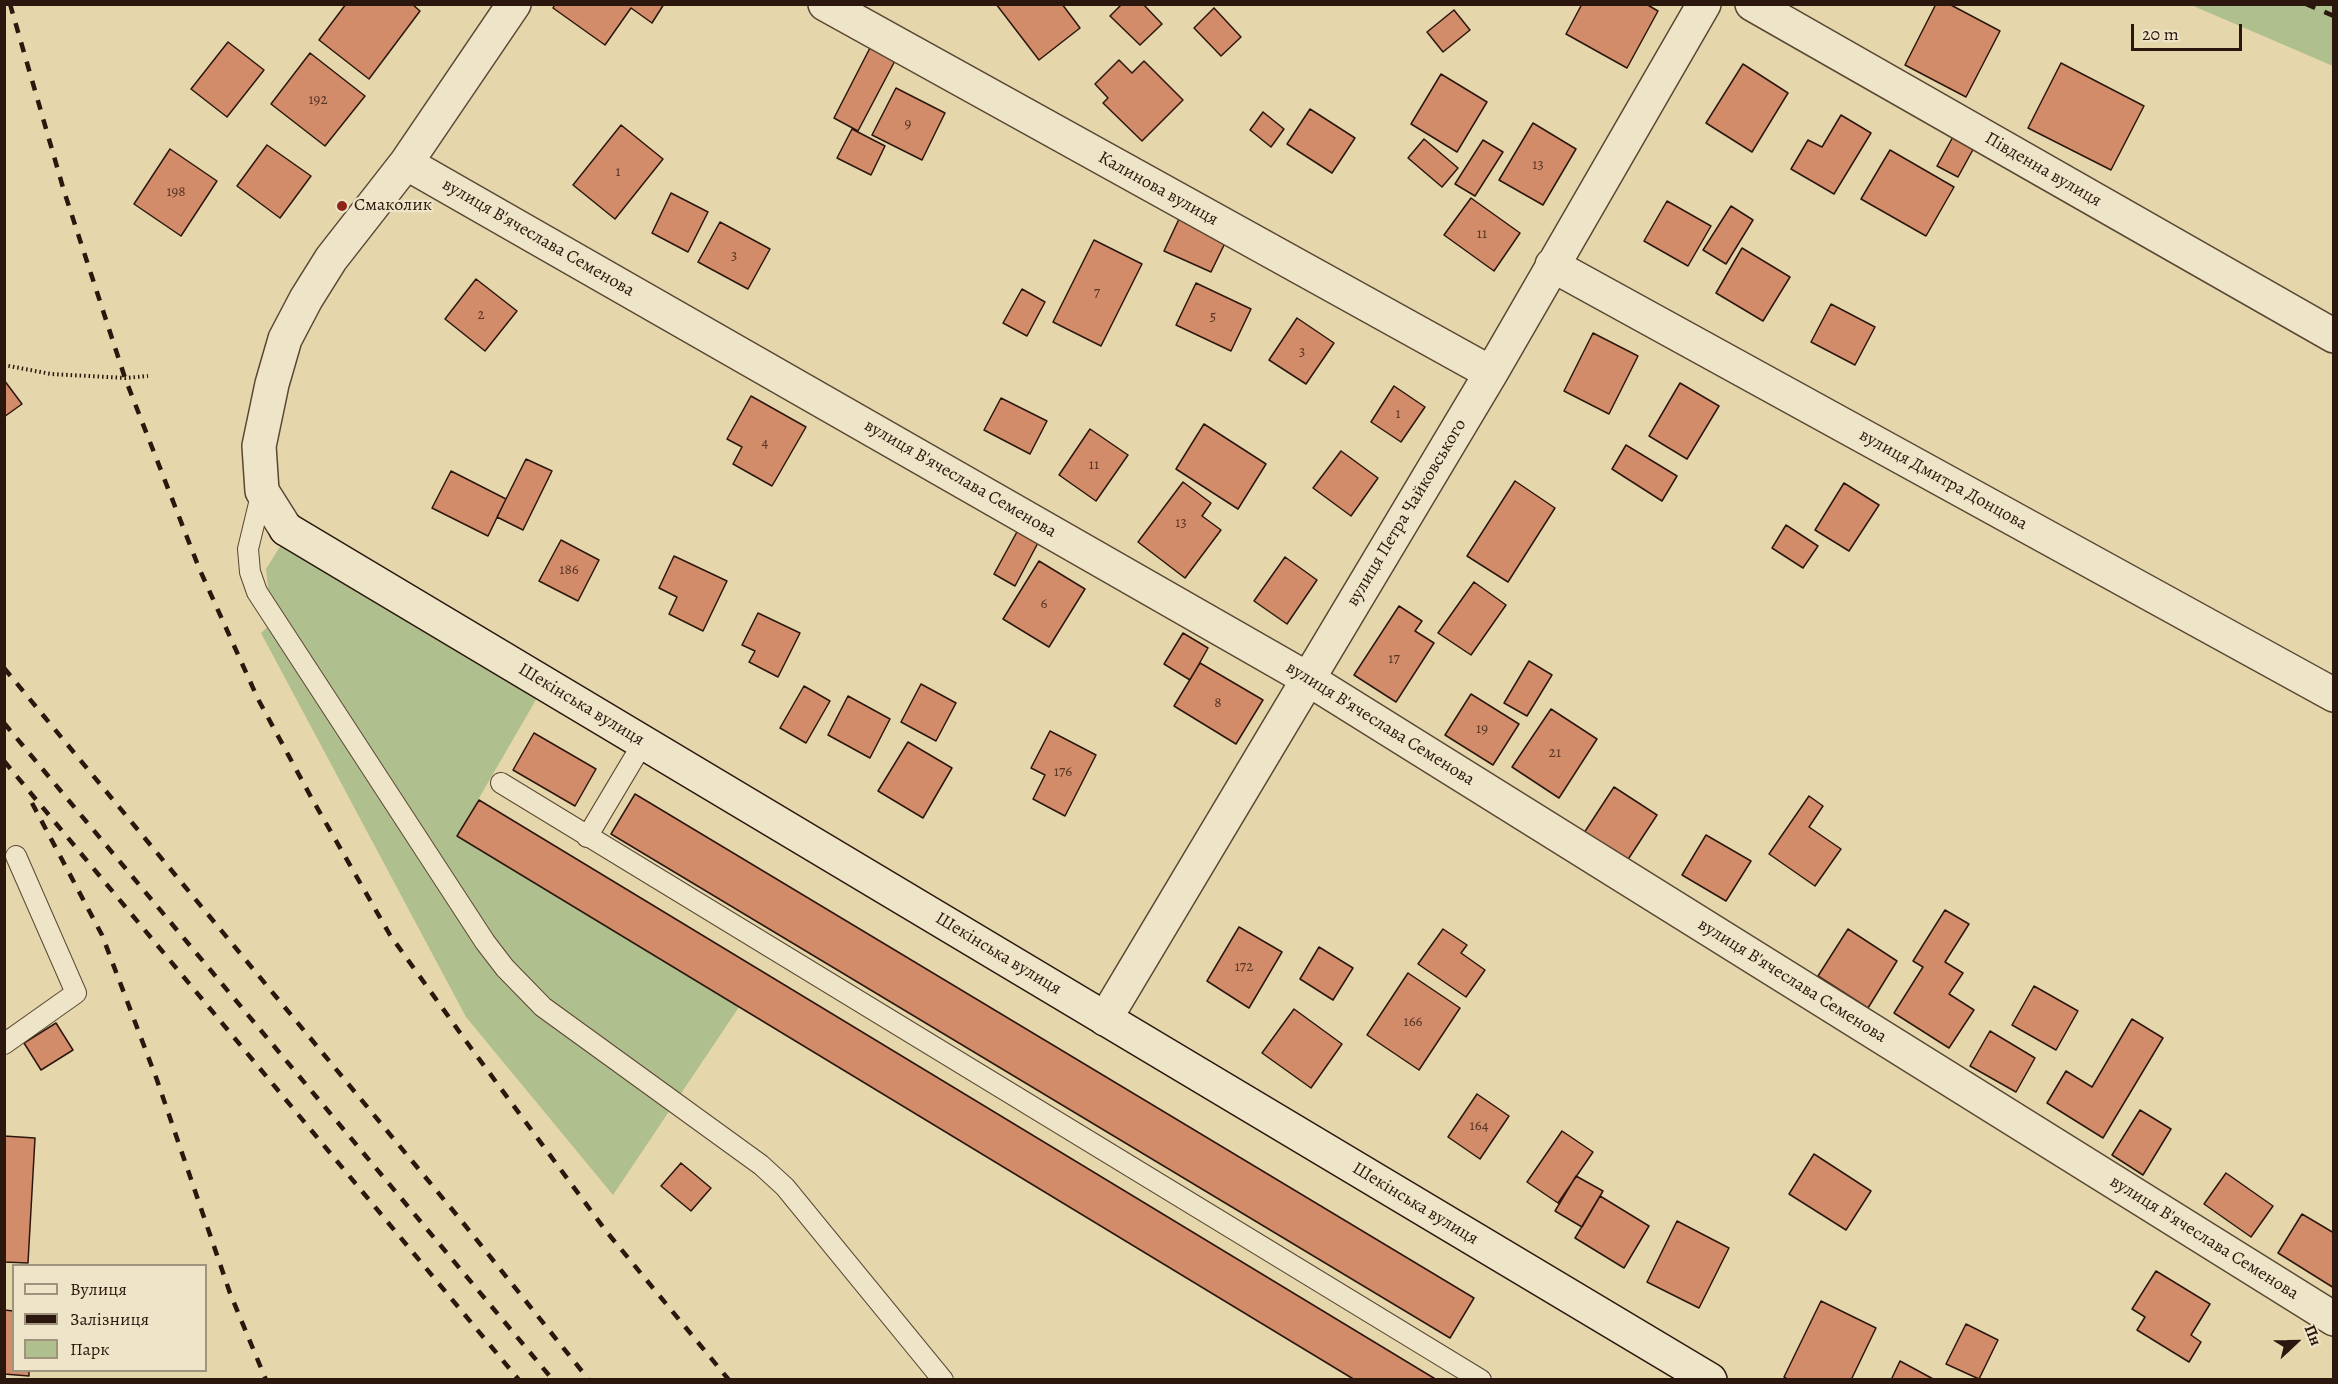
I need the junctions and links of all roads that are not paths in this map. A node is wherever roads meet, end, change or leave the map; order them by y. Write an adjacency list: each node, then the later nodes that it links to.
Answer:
1 (514, 4): 5 (street)
2 (825, 4): 8 (street, Калинова вулиця)
3 (1704, 4): 6 (street, вулиця Петра Чайковського)
4 (1752, 4): 7 (street, Південна вулиця)
5 (406, 163): 9 (street); 10 (street, вулиця В'ячеслава Семенова)
6 (1552, 266): 8 (street, вулиця Петра Чайковського); 11 (street, вулиця Дмитра Донцова)
7 (2334, 336)
8 (1491, 373): 10 (street, вулиця Петра Чайковського)
9 (262, 491): 12 (street, Шекінська вулиця); 19 (lane)
10 (1308, 679): 16 (street, вулиця Петра Чайковського); 18 (street, вулиця В'ячеслава Семенова)
11 (2334, 695)
12 (643, 742): 14 (lane); 16 (street, Шекінська вулиця)
13 (501, 783): 14 (lane)
14 (587, 837): 20 (lane)
15 (16, 856): 17 (lane)
16 (1105, 1018): 21 (street, Шекінська вулиця)
17 (4, 1044)
18 (2334, 1319)
19 (943, 1380)
20 (1480, 1380)
21 (1710, 1380)

